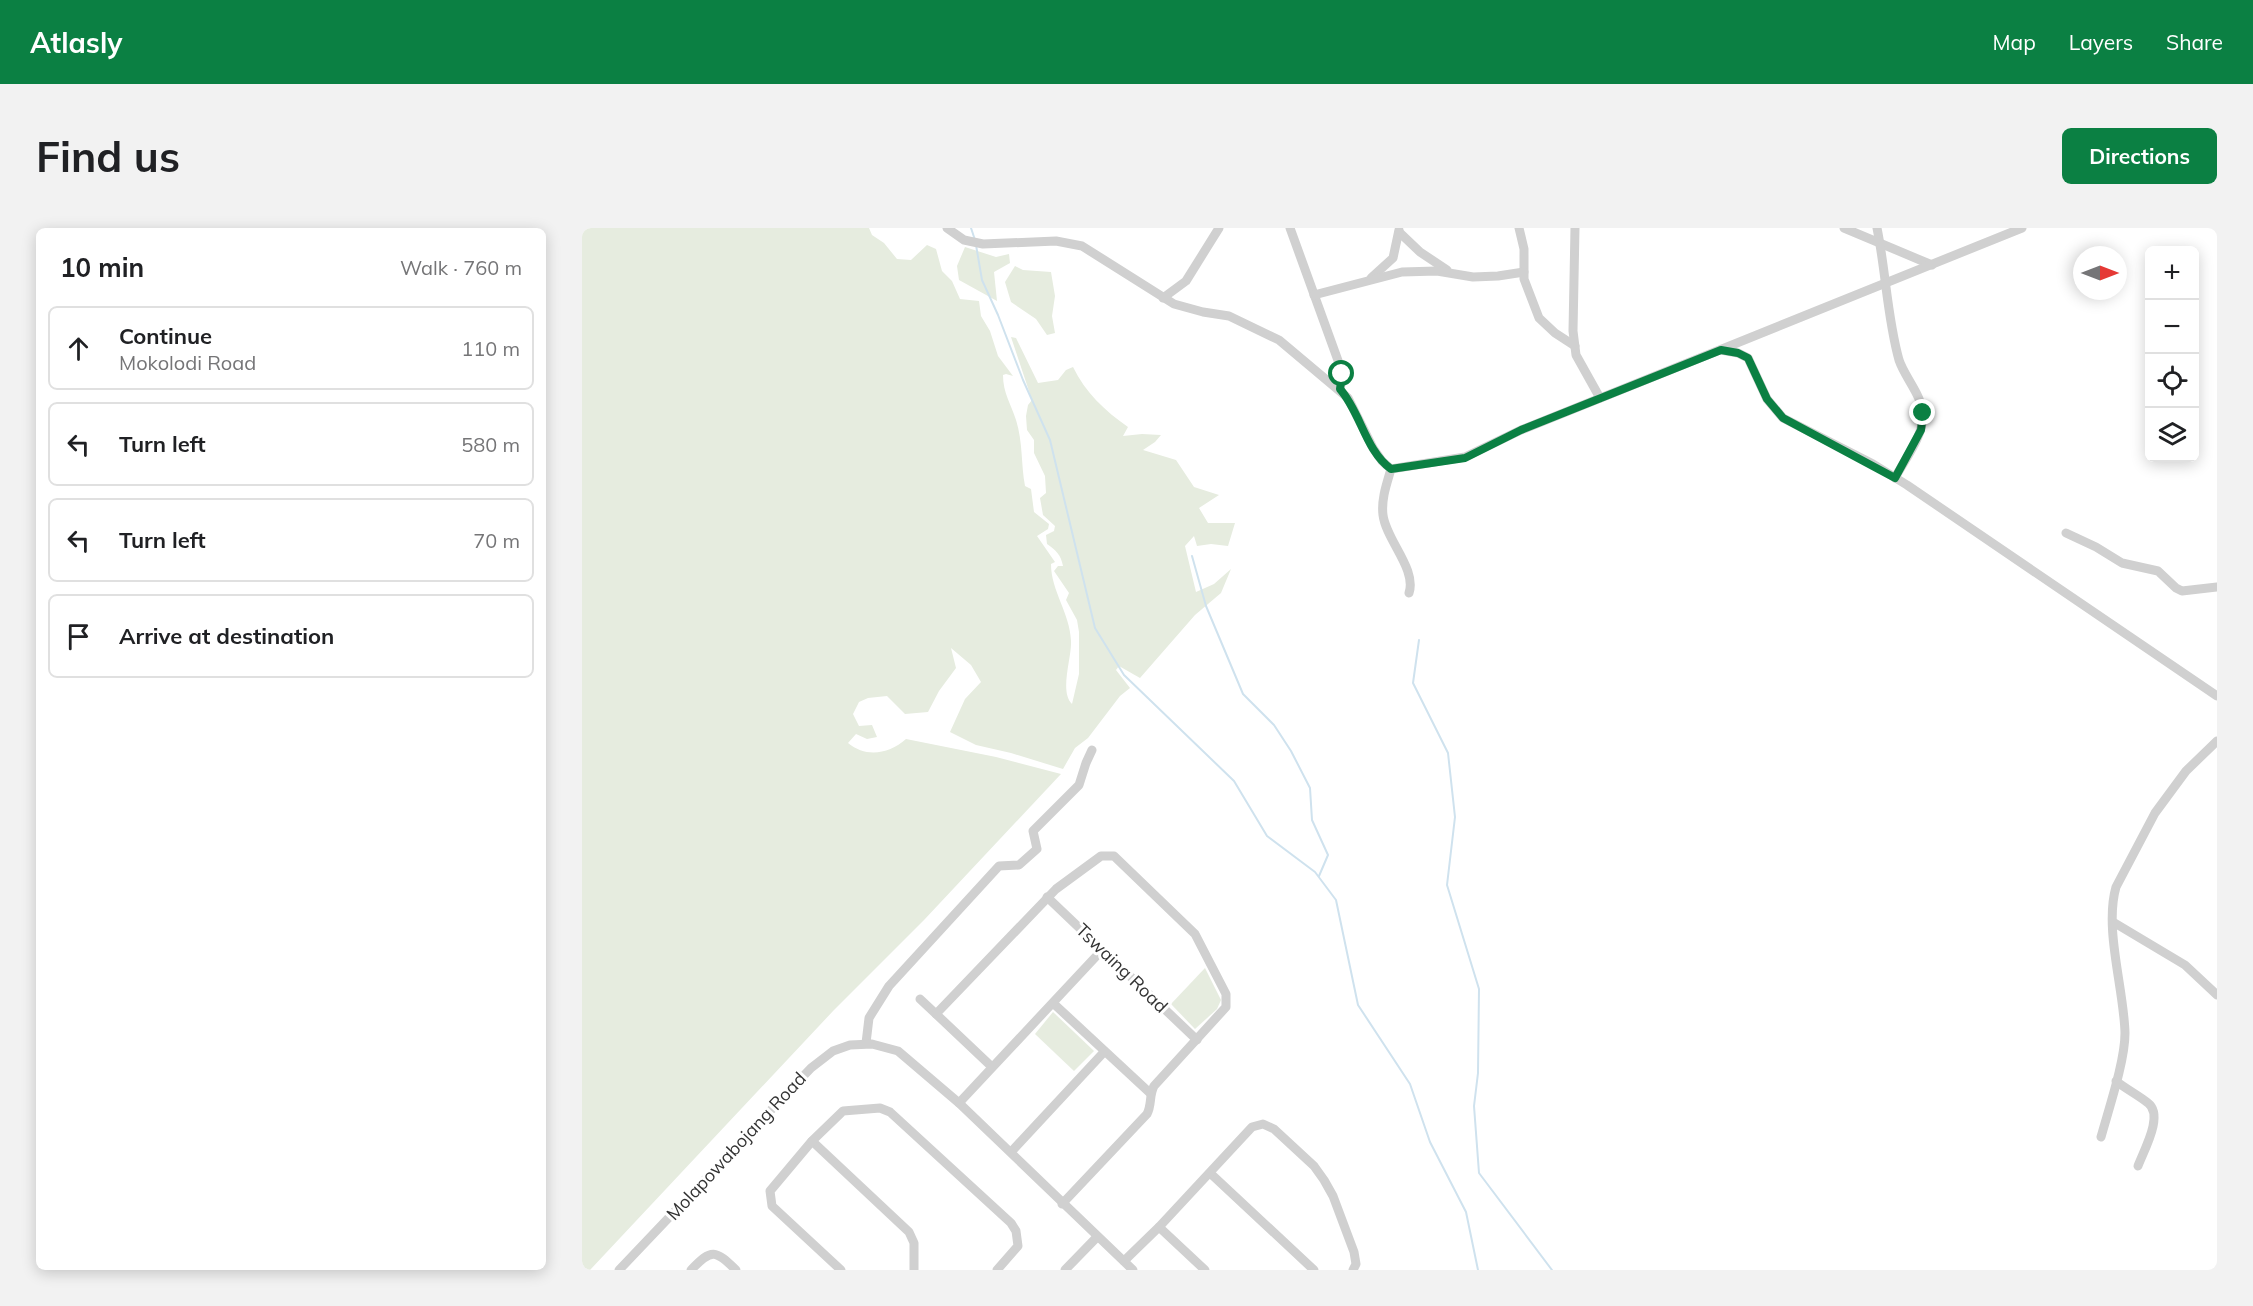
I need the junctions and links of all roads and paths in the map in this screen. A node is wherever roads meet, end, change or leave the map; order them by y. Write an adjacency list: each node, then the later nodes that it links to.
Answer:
1 (946, 228): 17 (street)
2 (1219, 228): 17 (street)
3 (1290, 228): 16 (street)
4 (1520, 228): 12 (street)
5 (1575, 228): 18 (street)
6 (1844, 228): 10 (street)
7 (1877, 228): 10 (street)
8 (2022, 228): 11 (street)
9 (1399, 230): 13 (street); 14 (street)
10 (1880, 243): 11 (street); 15 (street)
11 (1932, 265): 15 (street)
12 (1524, 272): 13 (street); 18 (street)
13 (1451, 273): 14 (street)
14 (1370, 279): 16 (street)
15 (1886, 284): 19 (street); 23 (street)
16 (1314, 296): 20 (street)
17 (1163, 298): 20 (street)
18 (1575, 346): 21 (street)
19 (1721, 350): 21 (street); 23 (street)
20 (1340, 389): 22 (street)
21 (1600, 398): 22 (street)
22 (1391, 469): 26 (street)
23 (1895, 478): 27 (street)
24 (2066, 533): 25 (street)
25 (2217, 587)
26 (1409, 593)
27 (2217, 696)
28 (2217, 741): 31 (street)
29 (1092, 750): 38 (street)
30 (1047, 897): 32 (street, Tswaing Road); 36 (street); 37 (street)
31 (2113, 922): 33 (street); 41 (street)
32 (1103, 949): 35 (street); 37 (street, Tswaing Road)
33 (2217, 995)
34 (920, 999): 36 (street)
35 (1053, 1003): 39 (street); 40 (street)
36 (936, 1014): 40 (street)
37 (1197, 1040): 42 (street)
38 (866, 1043): 43 (street); 53 (street, Molapowabojang Road)
39 (1104, 1052): 42 (street); 46 (street)
40 (992, 1067): 43 (street)
41 (2116, 1082): 44 (street); 47 (street)
42 (1150, 1093): 49 (street)
43 (959, 1103): 46 (street)
44 (2101, 1137)
45 (812, 1142): 56 (street); 57 (street); 58 (street)
46 (1011, 1152): 49 (street)
47 (2138, 1166)
48 (1210, 1173): 50 (street); 62 (street); 63 (street)
49 (1062, 1204): 51 (street)
50 (1159, 1227): 52 (street); 61 (street)
51 (1097, 1237): 52 (street); 59 (street)
52 (1124, 1262): 60 (street)
53 (619, 1270)
54 (691, 1270): 55 (street)
55 (736, 1270)
56 (841, 1270)
57 (914, 1270)
58 (997, 1270)
59 (1065, 1270)
60 (1133, 1270)
61 (1205, 1270)
62 (1314, 1270)
63 (1353, 1270)

